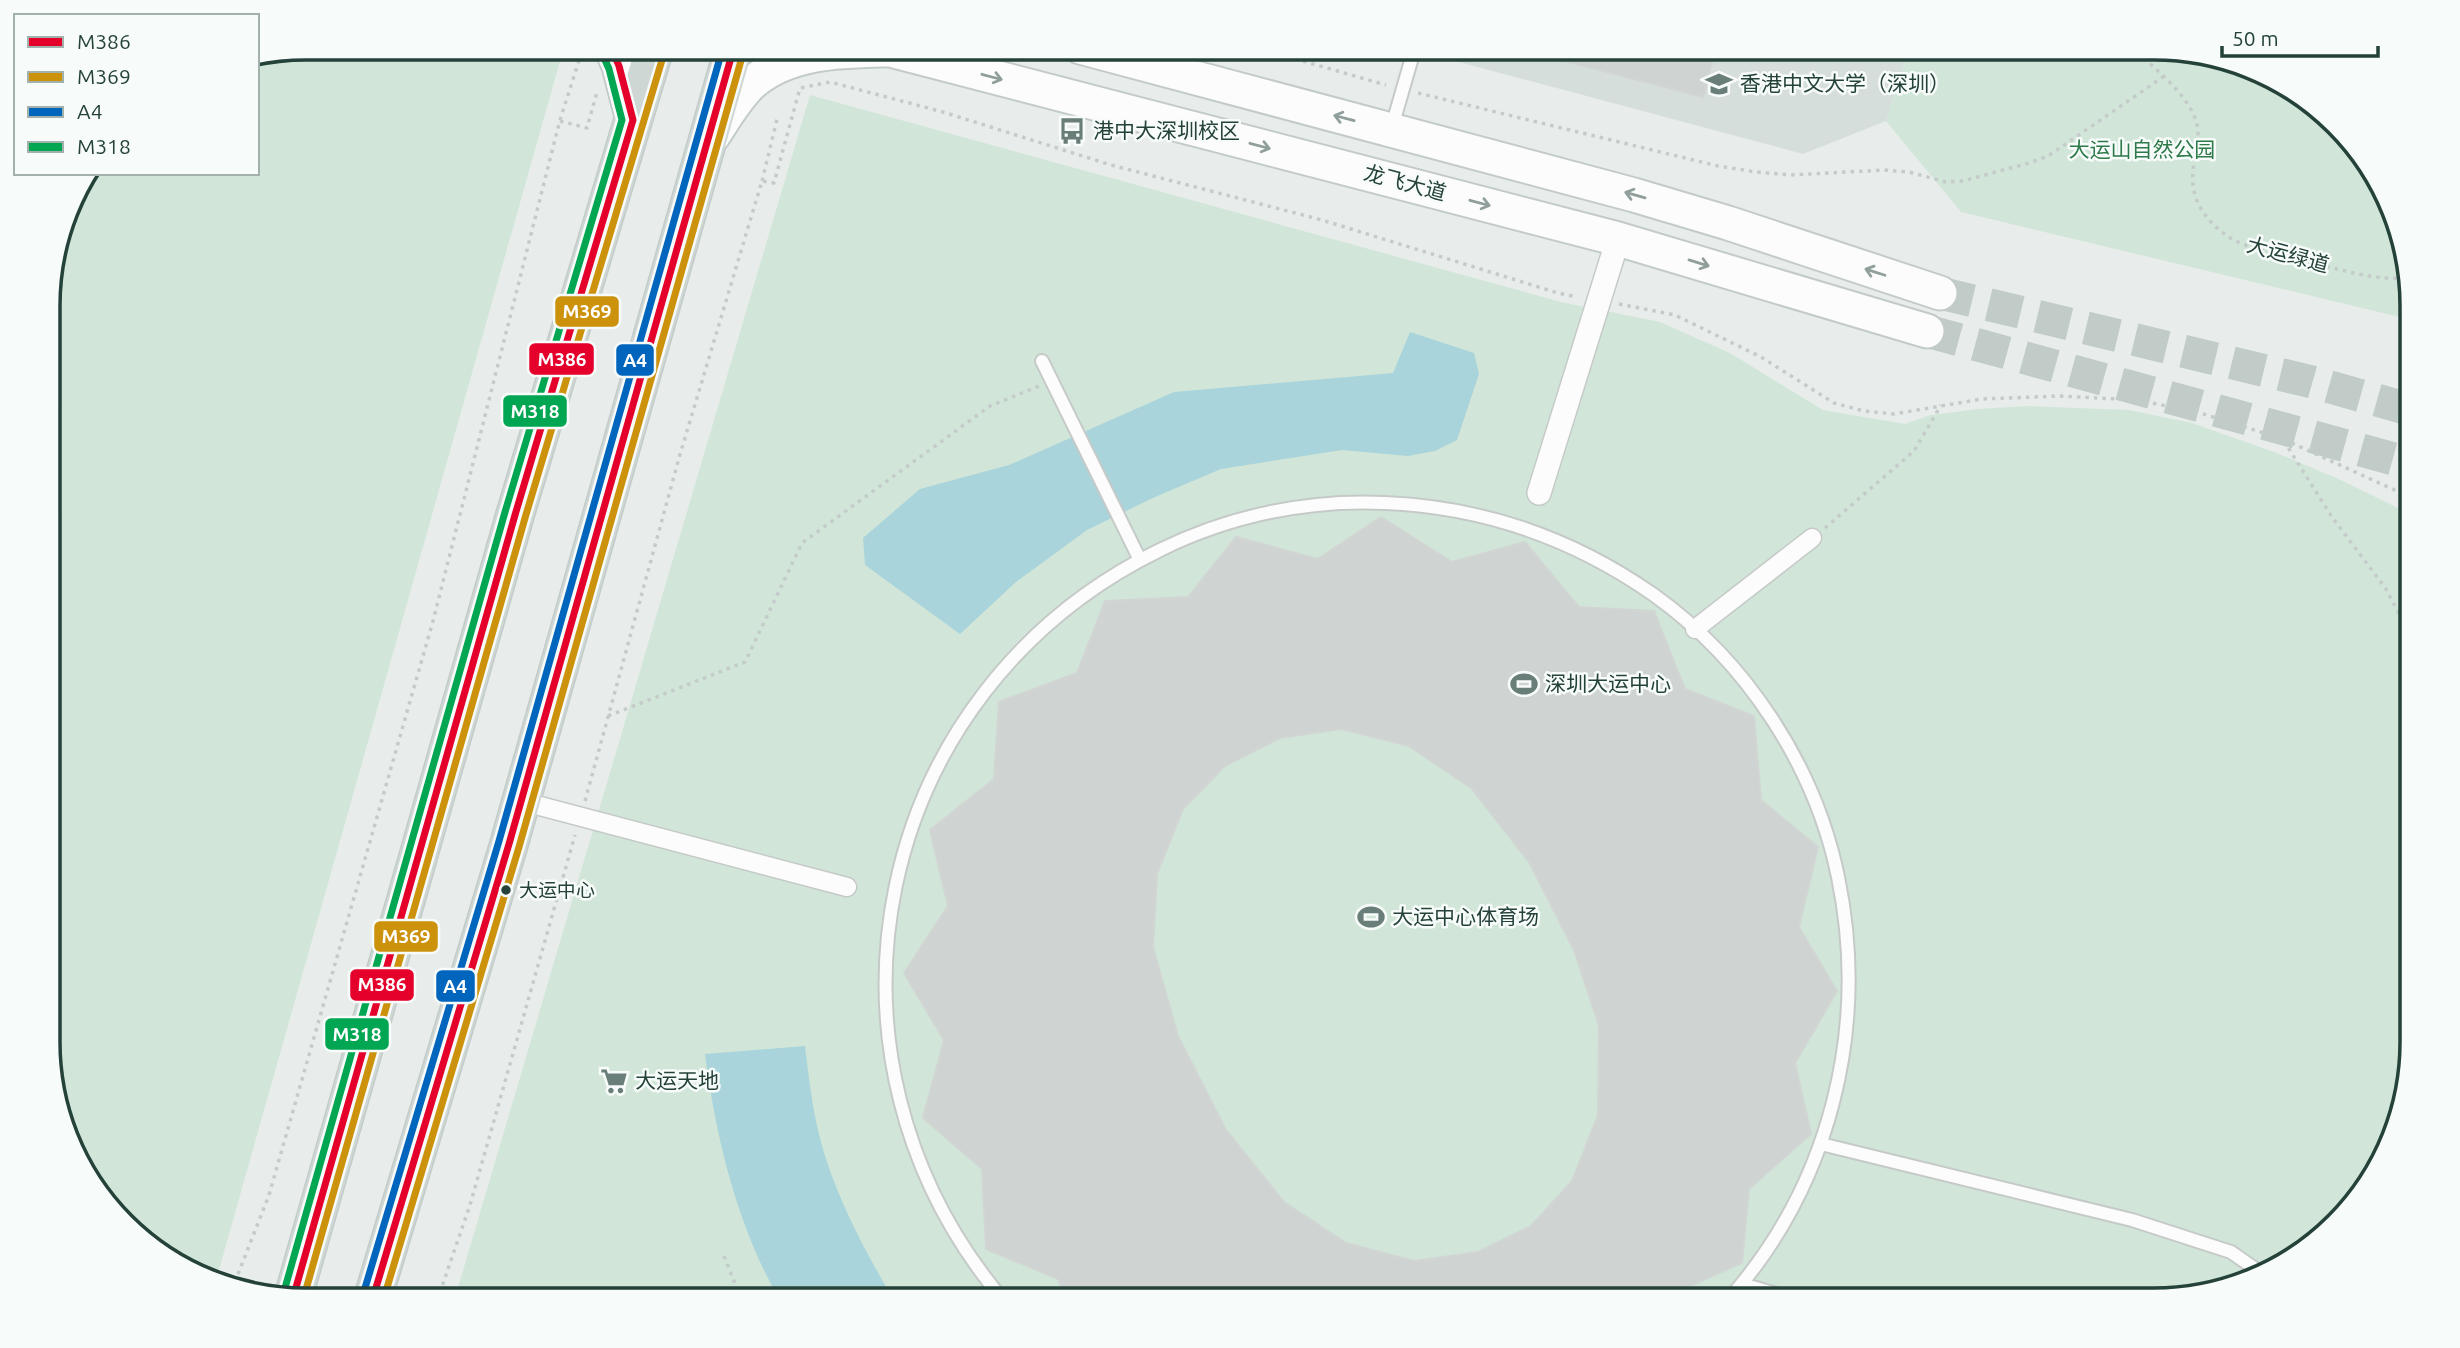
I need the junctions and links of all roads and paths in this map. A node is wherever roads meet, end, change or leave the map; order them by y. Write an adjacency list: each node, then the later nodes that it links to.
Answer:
1 (579, 60): 17 (path)
2 (616, 60): 16 (main road)
3 (651, 60): 16 (main road)
4 (730, 60): 19 (main road)
5 (799, 60): 19 (main road, 龙飞大道)
6 (929, 60): 21 (main road, 龙飞大道, one-way to 21)
7 (1129, 60): 18 (main road, one-way to 7)
8 (1300, 60): 12 (path)
9 (1411, 60): 18 (lane)
10 (2145, 60): 11 (path, 大运绿道)
11 (2163, 77): 14 (path); 22 (path, 大运绿道)
12 (1381, 83)
13 (597, 89): 17 (path)
14 (1433, 97)
15 (778, 115): 20 (path)
16 (633, 120): 45 (main road)
17 (560, 121): 43 (path)
18 (1391, 130): 23 (main road, one-way to 18)
19 (706, 147): 37 (main road)
20 (762, 181): 24 (path); 36 (path)
21 (1618, 239): 24 (street); 25 (main road, 龙飞大道, one-way to 25)
22 (2399, 278)
23 (1940, 293)
24 (1599, 301): 28 (path); 30 (street)
25 (1927, 331)
26 (1042, 361): 27 (lane)
27 (1051, 382): 33 (lane); 36 (path)
28 (1941, 405): 29 (path); 32 (path)
29 (2283, 439): 31 (path); 34 (path)
30 (1539, 493)
31 (2400, 493)
32 (1812, 538): 35 (street)
33 (1140, 560): 35 (lane); 49 (lane)
34 (2400, 615)
35 (1695, 629): 40 (lane)
36 (608, 716): 38 (path)
37 (521, 801): 38 (street); 46 (main road)
38 (580, 816): 39 (street); 47 (path)
39 (847, 887)
40 (1821, 1144): 42 (lane); 44 (lane)
41 (724, 1256): 48 (path)
42 (2254, 1268)
43 (236, 1278)
44 (1742, 1284): 50 (lane); 51 (lane)
45 (296, 1288)
46 (376, 1288)
47 (441, 1288)
48 (737, 1288)
49 (994, 1288)
50 (1738, 1288)
51 (1756, 1288)

